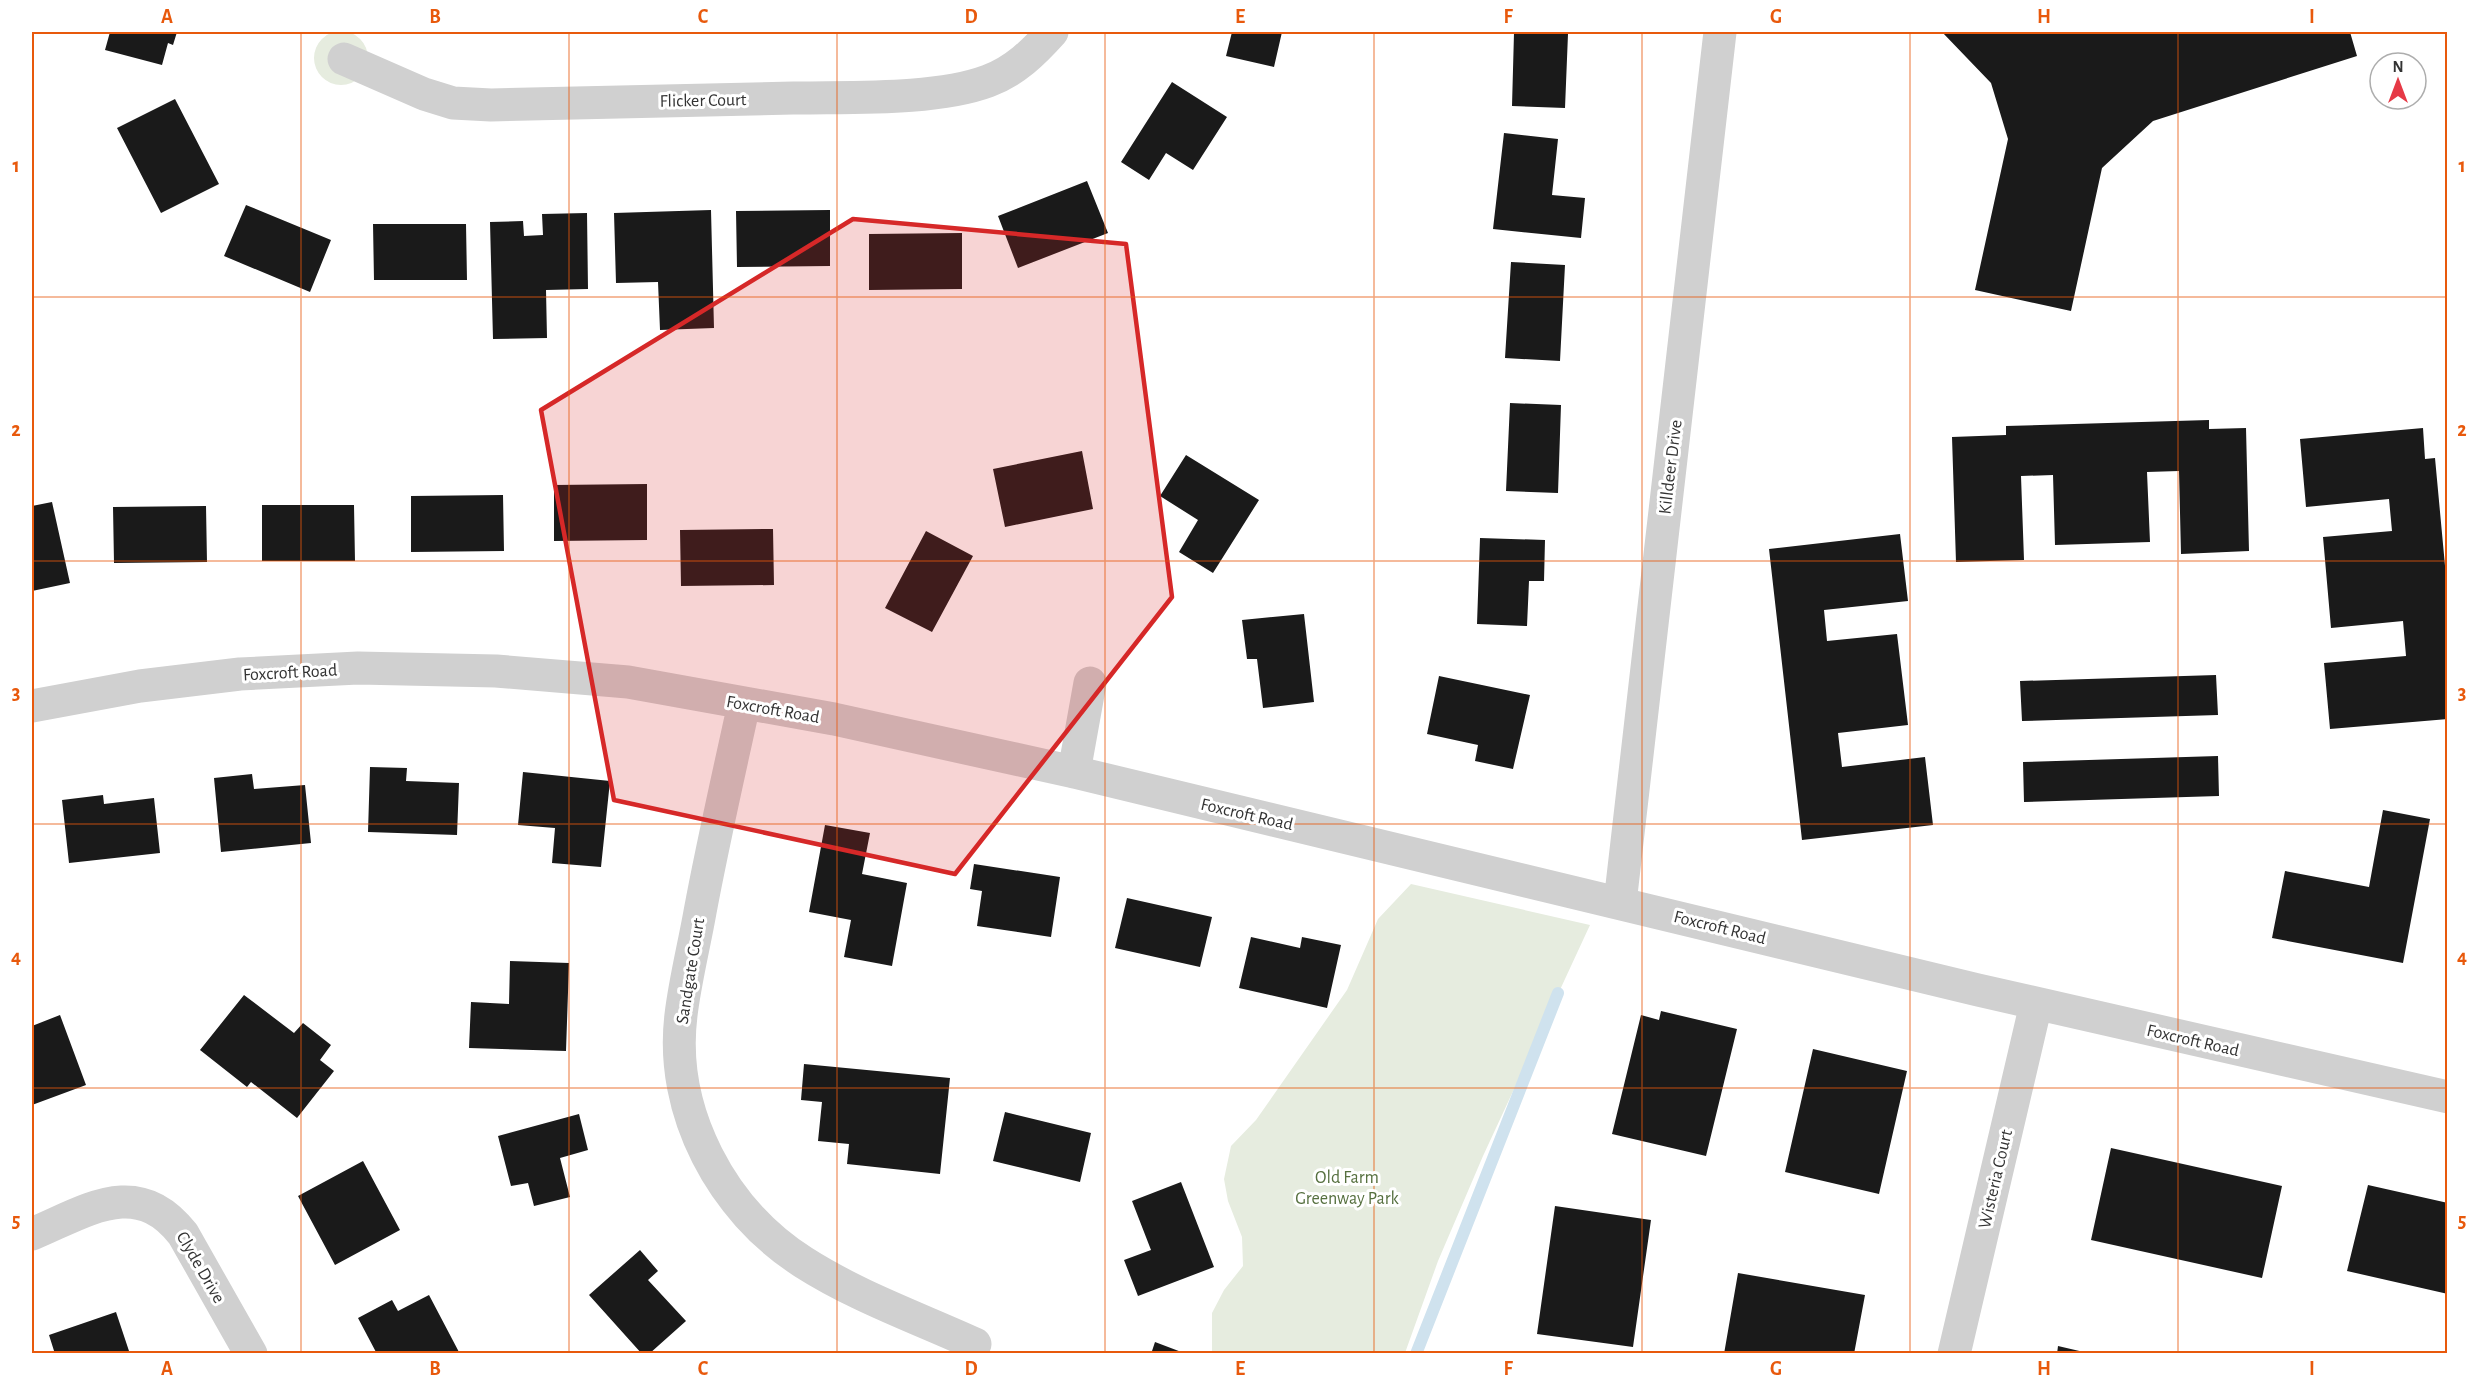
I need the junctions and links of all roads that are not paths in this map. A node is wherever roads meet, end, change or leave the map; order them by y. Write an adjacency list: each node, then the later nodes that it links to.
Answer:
1 (1052, 32): 3 (street, Flicker Court)
2 (1720, 32): 8 (street, Killdeer Drive)
3 (344, 59)
4 (1090, 683): 7 (street)
5 (744, 704): 6 (street, Foxcroft Road); 7 (street, Foxcroft Road); 12 (street, Sandgate Court)
6 (32, 706)
7 (1074, 772): 8 (street, Foxcroft Road)
8 (1620, 903): 9 (street, Foxcroft Road)
9 (2036, 1004): 10 (street, Foxcroft Road); 14 (street, Wisteria Court)
10 (2448, 1097)
11 (32, 1234): 13 (street, Clyde Drive)
12 (975, 1344)
13 (250, 1353)
14 (1954, 1353)

